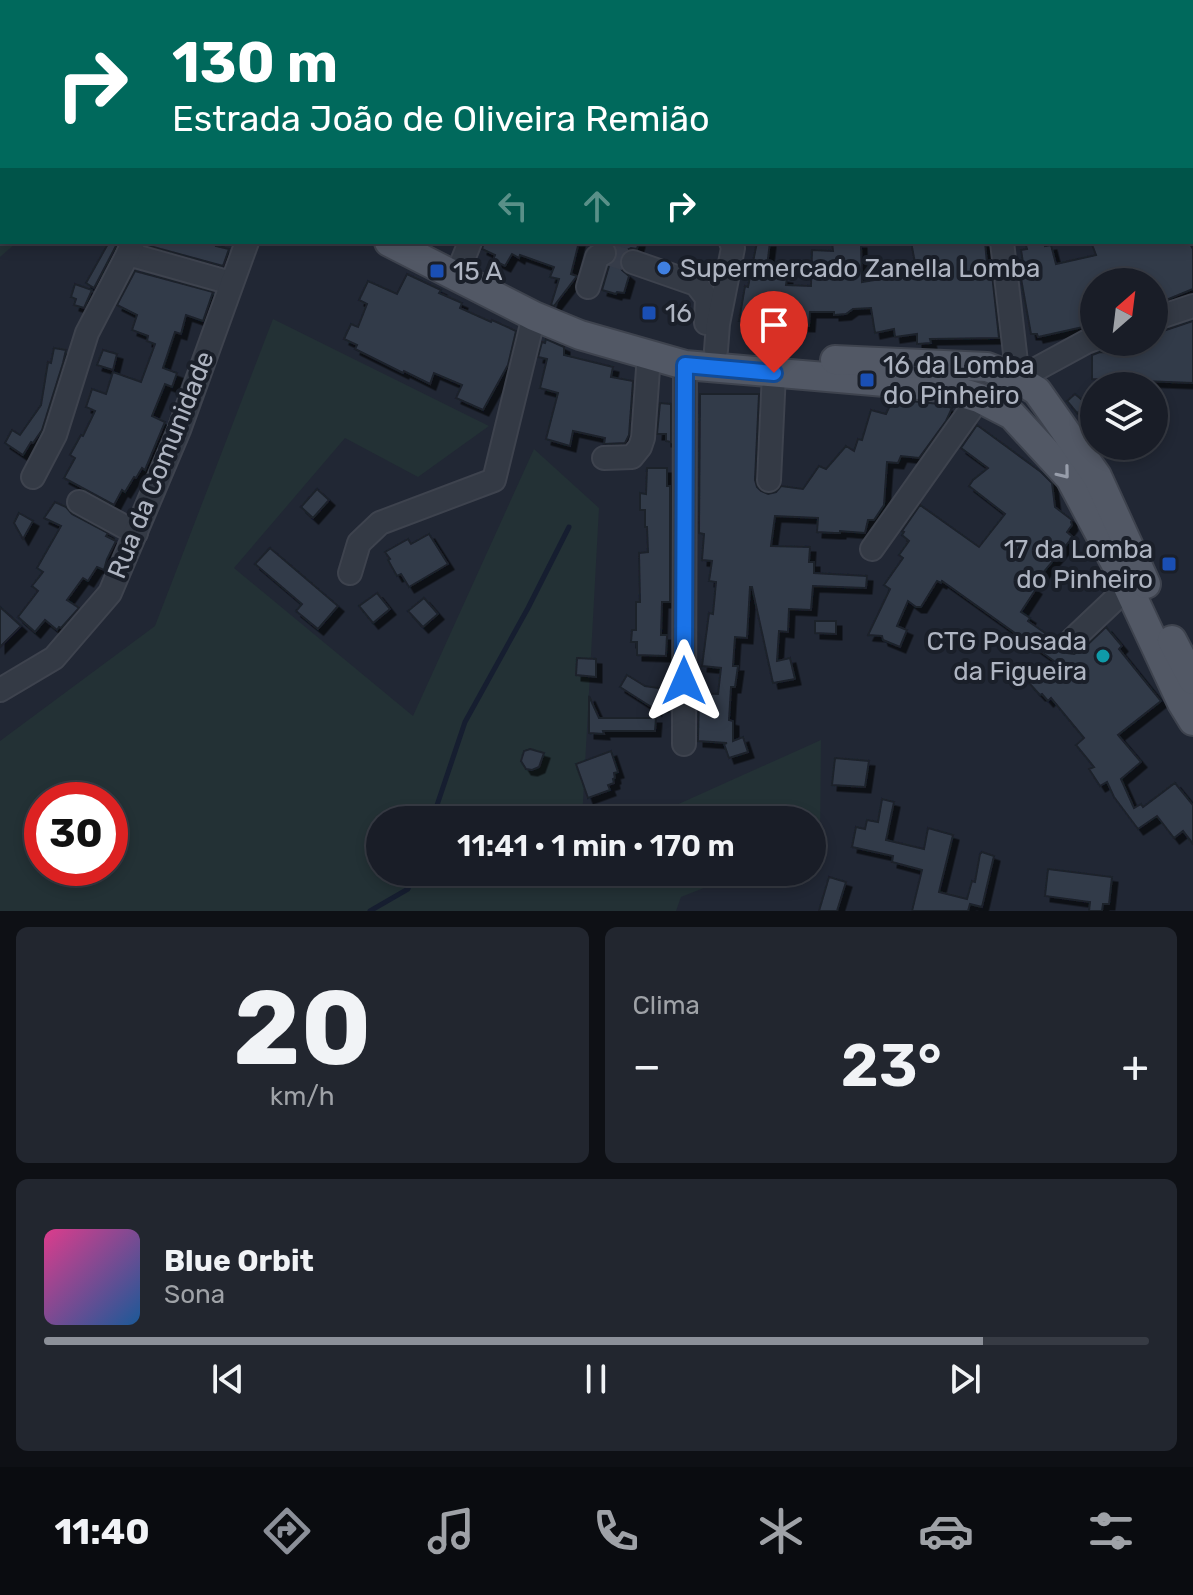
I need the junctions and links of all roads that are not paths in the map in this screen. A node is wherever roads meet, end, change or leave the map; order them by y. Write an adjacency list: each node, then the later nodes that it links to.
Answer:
1 (246, 244): 10 (street, Rua da Comunidade)
2 (393, 244): 14 (main road)
3 (433, 244): 7 (main road)
4 (732, 244): 15 (street)
5 (1002, 244): 21 (street)
6 (130, 248): 10 (street); 25 (street)
7 (466, 252): 15 (main road)
8 (604, 253): 11 (street)
9 (633, 262): 15 (street)
10 (231, 283): 28 (street, Rua da Comunidade)
11 (588, 287)
12 (1193, 306): 13 (street)
13 (1168, 314)
14 (534, 316): 17 (main road); 30 (street)
15 (713, 332): 19 (main road)
16 (1080, 346): 21 (street)
17 (649, 355): 18 (main road); 24 (street)
18 (685, 365): 20 (main road); 37 (street)
19 (987, 367): 21 (main road); 22 (main road)
20 (774, 373): 22 (main road); 26 (street)
21 (1028, 385): 23 (main road); 32 (main road)
22 (979, 398): 23 (main road); 29 (street)
23 (1012, 415): 31 (main road, one-way to 31)
24 (604, 458)
25 (33, 477)
26 (769, 480)
27 (79, 502): 28 (street)
28 (136, 533): 35 (street, Rua da Comunidade)
29 (872, 549)
30 (350, 573)
31 (1128, 587): 33 (street); 36 (main road)
32 (1180, 636): 34 (main road)
33 (1072, 640)
34 (1193, 680)
35 (0, 690)
36 (1193, 721)
37 (684, 744)

